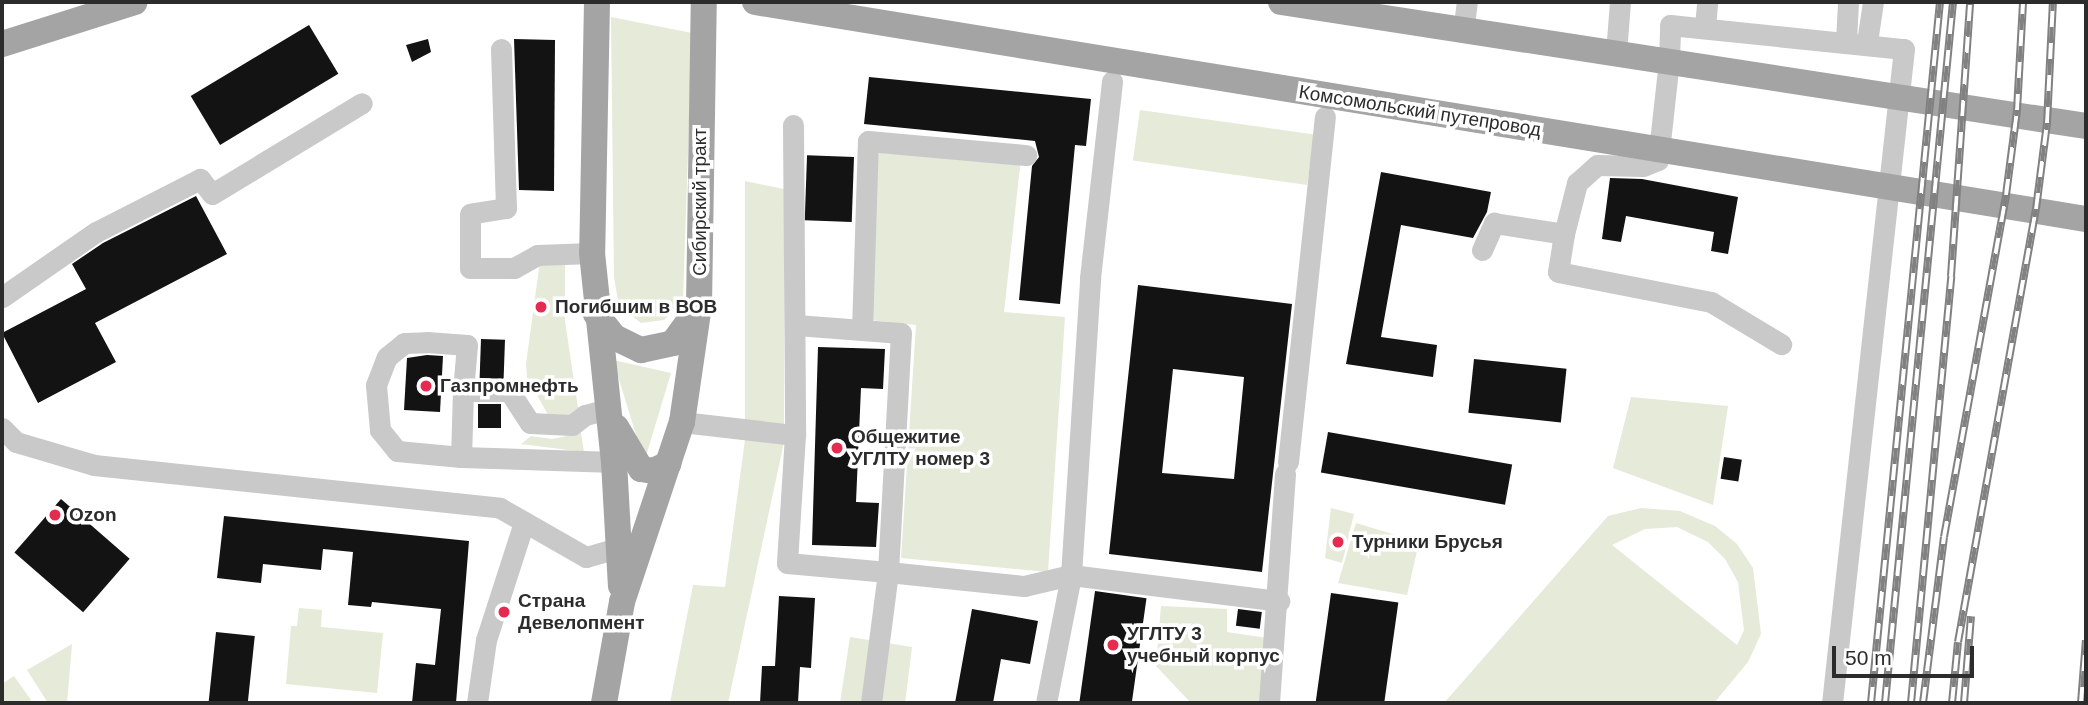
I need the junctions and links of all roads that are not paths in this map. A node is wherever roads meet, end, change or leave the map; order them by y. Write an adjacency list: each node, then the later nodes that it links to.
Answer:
1 (135, 2): 14 (main road)
2 (597, 2): 26 (main road, Сибирский тракт)
3 (704, 2): 28 (main road, Сибирский тракт)
4 (755, 2): 23 (main road, Комсомольский путепровод)
5 (1282, 2): 21 (main road)
6 (1466, 2): 11 (street)
7 (1620, 2): 16 (street)
8 (1707, 2): 12 (street)
9 (1848, 2): 13 (street)
10 (1873, 2): 13 (street)
11 (1464, 25)
12 (1705, 27): 13 (street); 16 (street)
13 (1857, 42): 52 (street)
14 (2, 44)
15 (501, 49): 26 (street)
16 (1669, 60): 24 (street)
17 (1112, 81): 44 (street)
18 (362, 103): 27 (street)
19 (1325, 117): 45 (street)
20 (793, 125): 30 (street)
21 (2086, 126)
22 (1026, 155): 31 (street)
23 (2086, 219)
24 (1564, 234): 25 (street); 32 (street)
25 (1482, 250)
26 (592, 253): 29 (main road, Сибирский тракт)
27 (2, 297)
28 (699, 306): 29 (main road); 35 (main road, Сибирский тракт)
29 (596, 314): 34 (main road, Сибирский тракт)
30 (796, 325): 31 (street); 36 (street)
31 (862, 330): 43 (street)
32 (1781, 344)
33 (463, 391): 34 (street); 38 (street); 38 (street)
34 (608, 409): 39 (main road, Сибирский тракт); 40 (main road)
35 (682, 422): 36 (street); 40 (main road, Сибирский тракт)
36 (795, 435): 43 (street)
37 (6, 437): 41 (street)
38 (461, 457): 39 (street)
39 (614, 462): 42 (main road, Сибирский тракт)
40 (668, 464): 46 (main road, Сибирский тракт)
41 (524, 522): 42 (street); 47 (street)
42 (620, 547): 46 (main road, Сибирский тракт)
43 (888, 572): 44 (street); 49 (street)
44 (1071, 575): 45 (street); 50 (street)
45 (1279, 601): 51 (street)
46 (622, 602): 48 (main road, Сибирский тракт)
47 (477, 703)
48 (604, 703)
49 (871, 703)
50 (1046, 703)
51 (1269, 703)
52 (1832, 703)

